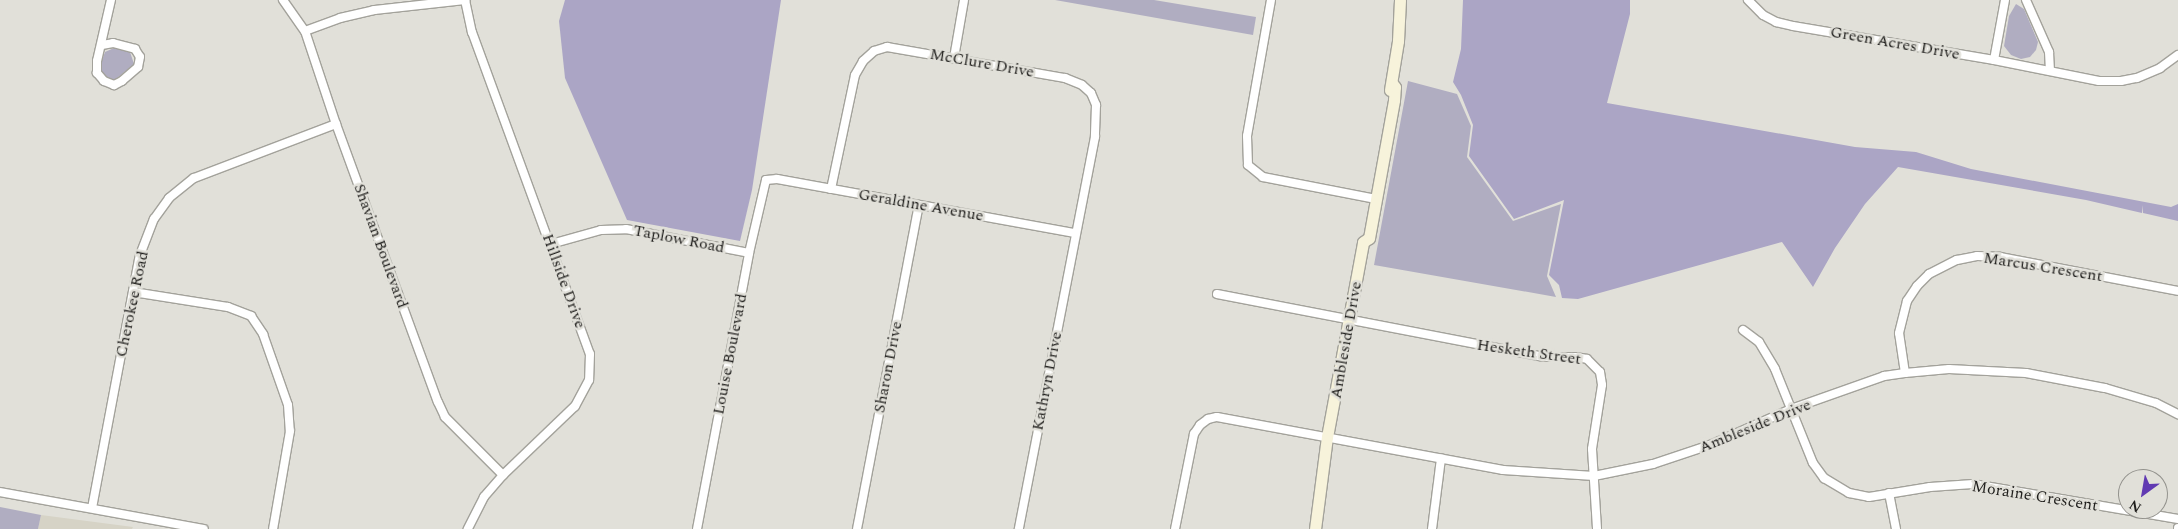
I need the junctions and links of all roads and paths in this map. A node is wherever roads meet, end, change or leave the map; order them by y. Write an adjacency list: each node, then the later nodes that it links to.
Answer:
1 (111, 0): 11 (street)
2 (283, 0): 10 (street, Shavian Boulevard)
3 (465, 0): 10 (street); 22 (street, Hillside Drive)
4 (964, 0): 13 (street)
5 (1271, 0): 19 (street)
6 (1400, 0): 19 (street, Ambleside Drive)
7 (1748, 0): 14 (street, Green Acres Drive)
8 (2006, 0): 14 (street)
9 (2026, 0): 15 (street)
10 (305, 31): 16 (street, Shavian Boulevard)
11 (102, 45): 11 (street)
12 (2178, 55): 15 (street, Green Acres Drive)
13 (954, 58): 18 (street, McClure Drive); 21 (street, McClure Drive)
14 (1994, 60): 15 (street, Green Acres Drive)
15 (2050, 71)
16 (336, 124): 25 (street, Cherokee Road); 34 (street, Shavian Boulevard)
17 (766, 180): 18 (street, Geraldine Avenue); 23 (street, Louise Boulevard)
18 (831, 189): 20 (street, Geraldine Avenue)
19 (1372, 198): 27 (street, Ambleside Drive)
20 (919, 205): 21 (street, Geraldine Avenue); 44 (street, Sharon Drive)
21 (1075, 233): 45 (street, Kathryn Drive)
22 (550, 244): 23 (street, Taplow Road); 34 (street, Hillside Drive)
23 (749, 253): 43 (street, Louise Boulevard)
24 (2178, 291): 29 (street, Marcus Crescent)
25 (133, 292): 38 (street, Cherokee Road); 41 (street)
26 (1217, 294): 27 (street, Hesketh Street)
27 (1350, 319): 32 (street, Ambleside Drive); 35 (street, Hesketh Street)
28 (1742, 330): 30 (street, Moraine Crescent)
29 (1905, 373): 30 (street, Ambleside Drive); 31 (street, Ambleside Drive)
30 (1791, 409): 35 (street, Ambleside Drive); 37 (street, Moraine Crescent)
31 (2178, 414)
32 (1327, 438): 33 (street, Ambleside Drive); 46 (street); 47 (street, Ambleside Drive)
33 (1441, 458): 35 (street, Ambleside Drive); 48 (street)
34 (502, 475): 42 (street, Hillside Drive)
35 (1594, 476): 49 (street, Hesketh Street)
36 (0, 492): 38 (street)
37 (1889, 493): 39 (street, Moraine Crescent); 50 (street)
38 (92, 508): 40 (street)
39 (2178, 519)
40 (204, 529)
41 (273, 529)
42 (468, 529)
43 (697, 529)
44 (857, 529)
45 (1019, 529)
46 (1175, 529)
47 (1315, 529)
48 (1432, 529)
49 (1597, 529)
50 (1896, 529)

